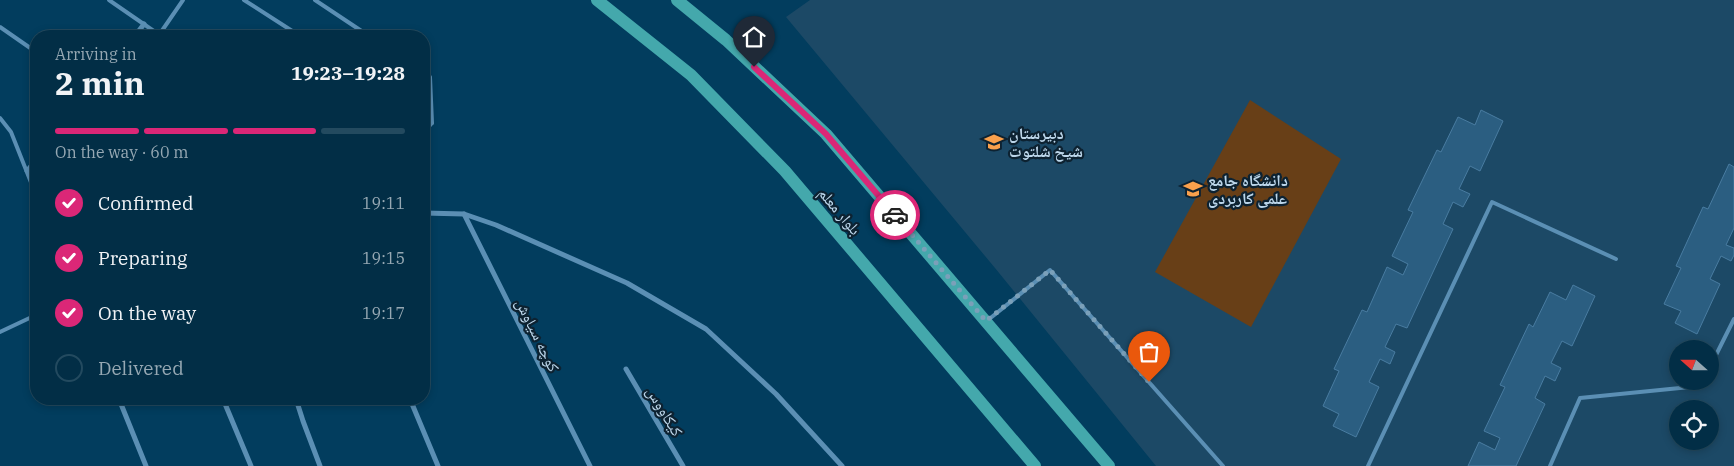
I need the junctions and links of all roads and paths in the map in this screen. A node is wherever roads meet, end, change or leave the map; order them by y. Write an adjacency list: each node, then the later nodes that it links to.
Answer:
1 (109, 0): 7 (lane)
2 (183, 0): 11 (lane)
3 (244, 0): 12 (lane)
4 (315, 0): 13 (lane)
5 (597, 0): 43 (main road, بلوار معلم)
6 (677, 0): 27 (main road)
7 (144, 24): 9 (street); 10 (lane)
8 (0, 27): 14 (lane)
9 (140, 30)
10 (152, 30)
11 (164, 30)
12 (291, 30)
13 (360, 30)
14 (30, 48)
15 (430, 77): 17 (lane)
16 (0, 118): 20 (lane)
17 (432, 123): 18 (lane)
18 (430, 125)
19 (30, 168): 20 (street)
20 (27, 172): 21 (lane)
21 (30, 180)
22 (430, 213): 23 (street)
23 (464, 214): 40 (street, کوچه سیاوش); 42 (street)
24 (1616, 259): 46 (lane)
25 (30, 318): 28 (lane)
26 (1734, 319): 29 (lane)
27 (986, 321): 44 (main road); 45 (lane)
28 (0, 332)
29 (1719, 349)
30 (626, 369): 41 (street, کیکاووس)
31 (1669, 389): 47 (lane)
32 (121, 405): 36 (street)
33 (226, 405): 37 (street)
34 (298, 405): 38 (street)
35 (413, 405): 39 (street)
36 (146, 466)
37 (251, 466)
38 (320, 466)
39 (438, 466)
40 (590, 466)
41 (683, 466)
42 (842, 466)
43 (1035, 466)
44 (1109, 466)
45 (1223, 466)
46 (1368, 466)
47 (1550, 466)

